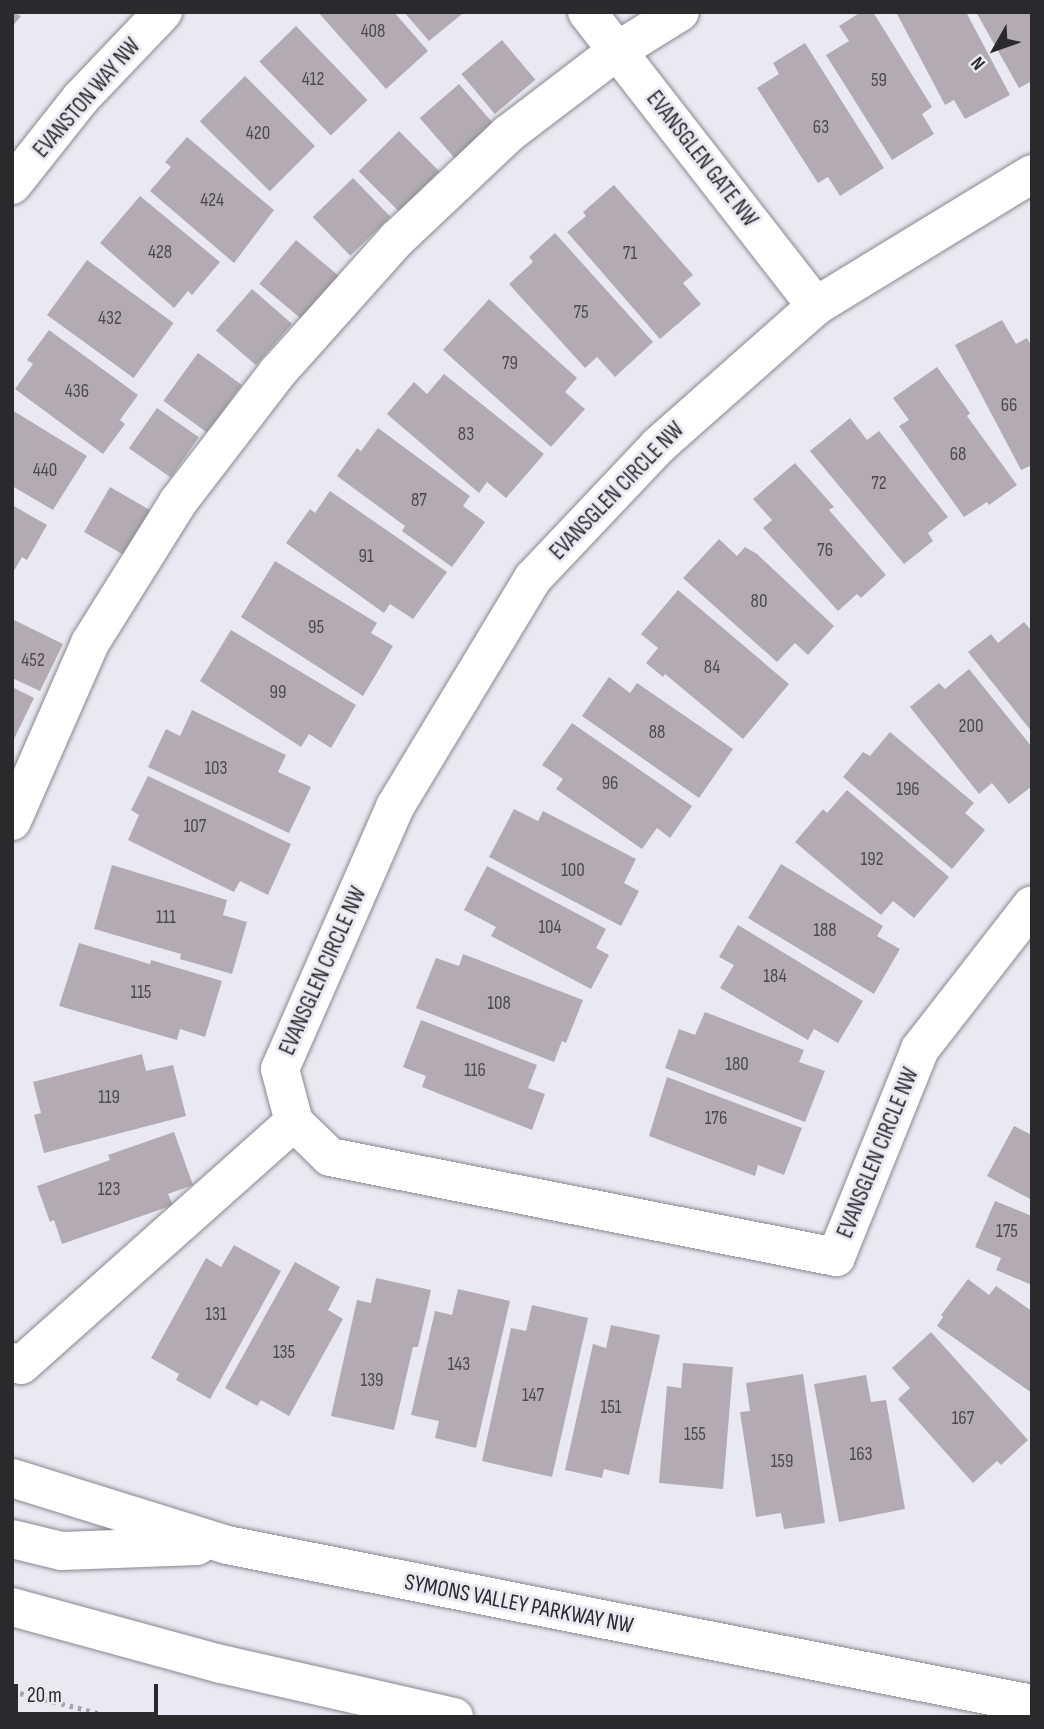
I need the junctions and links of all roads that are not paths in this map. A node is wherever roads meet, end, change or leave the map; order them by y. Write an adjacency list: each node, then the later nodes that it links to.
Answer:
1 (163, 12): 6 (street, EVANSTON WAY NW)
2 (587, 12): 4 (street, EVANSGLEN GATE NW)
3 (680, 12): 4 (street)
4 (617, 51): 7 (street, EVANSGLEN GATE NW); 8 (street)
5 (1032, 174): 7 (street, EVANSGLEN CIRCLE NW)
6 (12, 185)
7 (816, 306): 10 (street, EVANSGLEN CIRCLE NW)
8 (12, 821)
9 (1032, 905): 10 (street, EVANSGLEN CIRCLE NW)
10 (294, 1122): 11 (street)
11 (12, 1362)
12 (12, 1478): 14 (street, SYMONS VALLEY PARKWAY NW)
13 (12, 1539): 14 (street)
14 (227, 1545): 16 (street, SYMONS VALLEY PARKWAY NW)
15 (12, 1607): 17 (street)
16 (1032, 1704)
17 (454, 1717)

